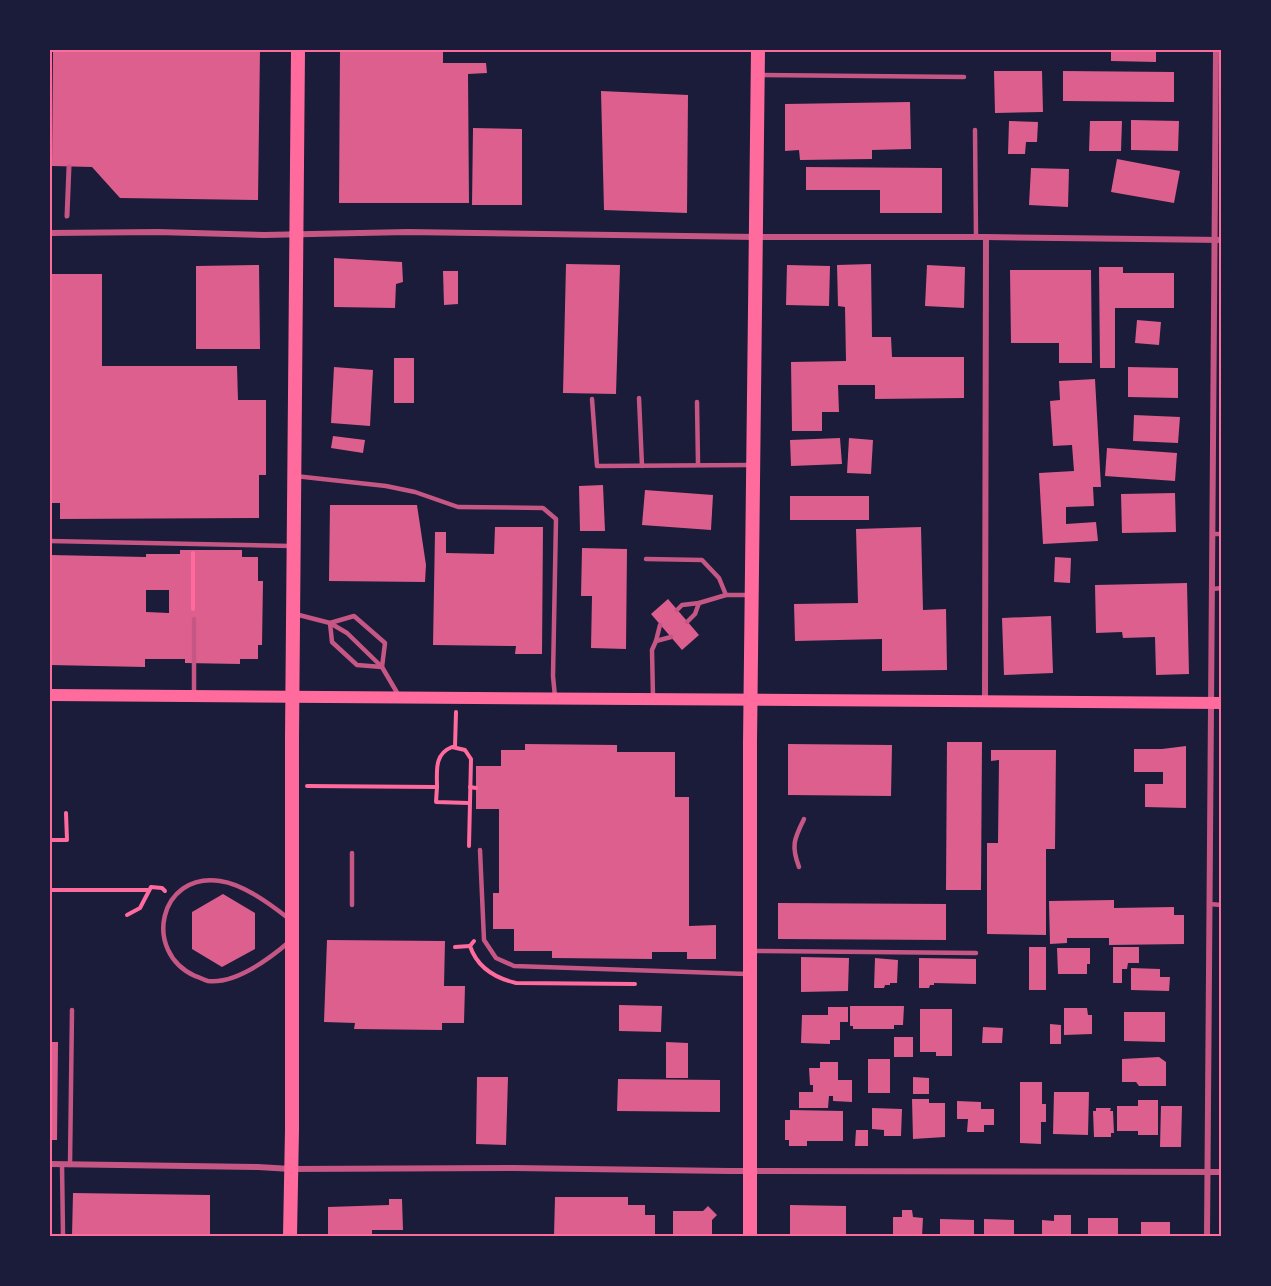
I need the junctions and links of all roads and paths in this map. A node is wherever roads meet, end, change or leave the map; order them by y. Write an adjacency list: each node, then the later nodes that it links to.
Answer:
1 (298, 50): 10 (main road)
2 (758, 50): 4 (main road)
3 (1216, 50): 14 (street)
4 (758, 75): 5 (lane); 11 (main road)
5 (964, 77)
6 (975, 130): 12 (lane)
7 (69, 167): 8 (street)
8 (67, 216)
9 (50, 233): 10 (street)
10 (298, 233): 11 (street); 21 (main road)
11 (757, 237): 12 (street); 19 (main road)
12 (976, 237): 13 (street)
13 (986, 237): 14 (street); 50 (street)
14 (1218, 240): 22 (street)
15 (639, 398): 20 (lane)
16 (592, 399): 20 (lane)
17 (697, 402): 18 (lane)
18 (698, 464): 19 (lane); 20 (lane)
19 (754, 465): 31 (main road)
20 (642, 466)
21 (294, 476): 25 (main road); 47 (lane)
22 (1212, 534): 23 (lane); 29 (street)
23 (1221, 534)
24 (50, 541): 25 (lane)
25 (293, 546): 34 (main road)
26 (193, 550): 35 (path)
27 (646, 559): 30 (lane)
28 (1221, 588): 29 (lane)
29 (1212, 589): 51 (street)
30 (726, 595): 31 (lane); 32 (lane)
31 (752, 595): 49 (main road)
32 (699, 603): 33 (lane); 36 (lane)
33 (677, 610)
34 (294, 614): 37 (lane); 44 (main road)
35 (194, 619): 43 (lane)
36 (687, 622)
37 (330, 623): 41 (lane); 41 (lane); 41 (lane)
38 (660, 625): 40 (lane)
39 (671, 637): 40 (lane)
40 (656, 641): 48 (lane)
41 (382, 667): 45 (lane)
42 (50, 694): 43 (main road)
43 (194, 695): 44 (main road)
44 (292, 696): 45 (main road); 53 (main road)
45 (399, 696): 46 (main road)
46 (457, 697): 47 (main road); 52 (path)
47 (555, 697): 48 (main road)
48 (653, 698): 49 (main road)
49 (751, 699): 50 (main road); 76 (main road)
50 (985, 700): 51 (main road)
51 (1216, 703): 68 (street)
52 (455, 747): 54 (path); 55 (path)
53 (292, 786): 54 (path); 72 (main road)
54 (437, 787): 57 (path)
55 (470, 787): 56 (path); 57 (path)
56 (476, 788)
57 (469, 803): 61 (path)
58 (66, 813): 60 (path)
59 (804, 819): 64 (lane)
60 (50, 840)
61 (469, 850)
62 (480, 850): 78 (lane)
63 (352, 853): 69 (lane)
64 (799, 867)
65 (50, 890): 66 (path)
66 (148, 890): 67 (path); 71 (path)
67 (171, 898): 72 (lane); 73 (lane)
68 (1209, 904): 70 (lane); 84 (street)
69 (352, 905)
70 (1221, 905)
71 (127, 915)
72 (291, 920): 73 (main road)
73 (291, 940): 82 (main road)
74 (470, 946): 75 (path)
75 (455, 947)
76 (750, 951): 77 (lane); 78 (main road)
77 (976, 953)
78 (750, 974): 83 (main road)
79 (72, 1010): 81 (lane)
80 (50, 1164): 81 (street)
81 (66, 1165): 82 (street); 86 (lane)
82 (291, 1169): 83 (street); 87 (main road)
83 (751, 1171): 84 (street); 88 (main road)
84 (1207, 1172): 85 (street); 89 (street)
85 (1221, 1172)
86 (63, 1236)
87 (290, 1236)
88 (750, 1236)
89 (1207, 1236)

